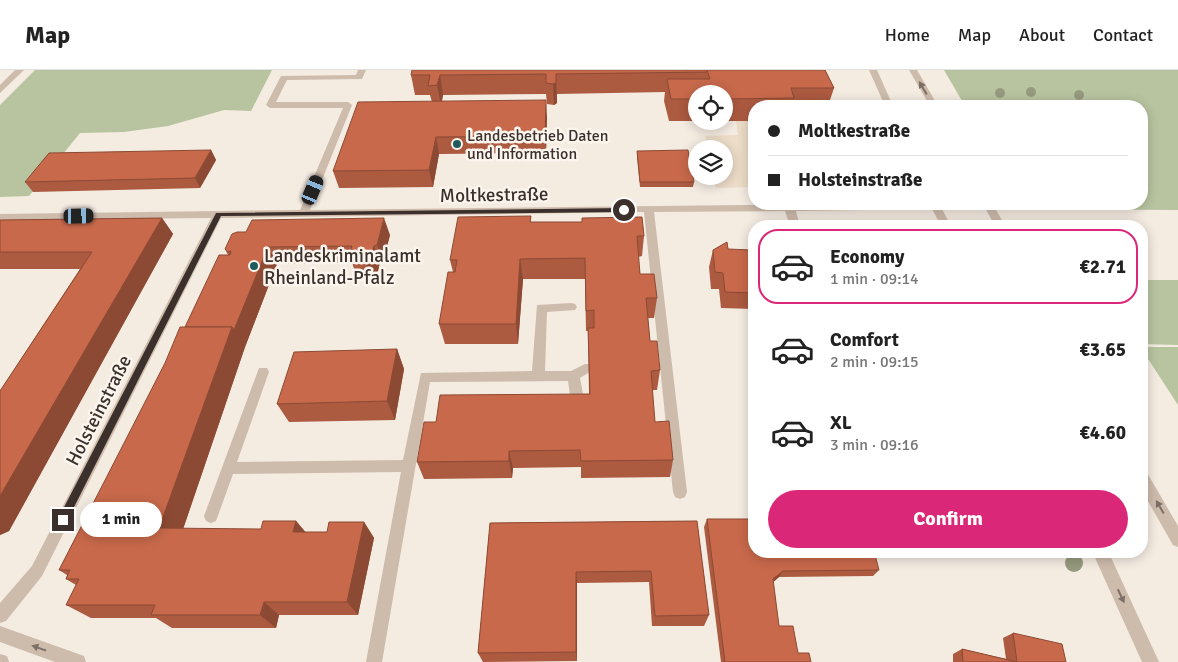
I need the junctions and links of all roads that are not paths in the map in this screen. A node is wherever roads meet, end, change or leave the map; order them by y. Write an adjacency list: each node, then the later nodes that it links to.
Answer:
1 (20, 70): 5 (street)
2 (362, 70): 11 (street)
3 (872, 70): 6 (street)
4 (913, 70): 7 (street, one-way to 4)
5 (0, 90)
6 (886, 100)
7 (930, 100)
8 (748, 209): 9 (street, Moltkestraße)
9 (648, 210): 11 (street, Moltkestraße); 22 (street)
10 (218, 214): 11 (street, Moltkestraße); 12 (street, Moltkestraße); 26 (street, Holsteinstraße)
11 (303, 214)
12 (0, 217)
13 (571, 307): 16 (street)
14 (589, 367): 17 (street)
15 (263, 372): 20 (street)
16 (538, 376): 17 (street); 19 (street)
17 (573, 376): 18 (street)
18 (580, 412)
19 (409, 466): 20 (street); 29 (street)
20 (228, 468): 23 (street)
21 (1148, 487): 24 (street, one-way to 21)
22 (680, 492)
23 (211, 516)
24 (1178, 540)
25 (1103, 558): 30 (street, one-way to 30)
26 (0, 615)
27 (0, 634): 28 (street, one-way to 27)
28 (78, 662)
29 (374, 662)
30 (1151, 662)

